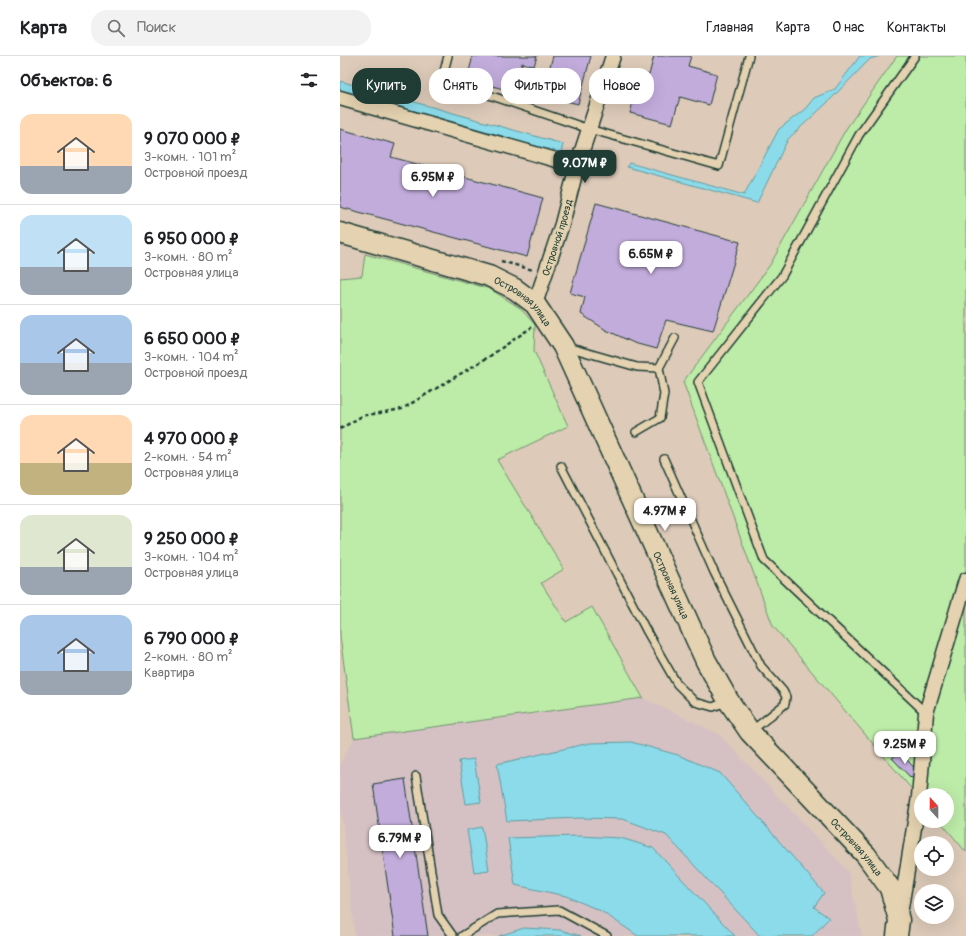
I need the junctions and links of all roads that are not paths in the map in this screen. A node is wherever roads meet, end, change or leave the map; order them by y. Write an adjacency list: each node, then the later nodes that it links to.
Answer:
1 (448, 56): 6 (lane)
2 (613, 56): 6 (street, Островной проезд)
3 (749, 56): 6 (lane)
4 (915, 56): 18 (lane)
5 (340, 98): 7 (street)
6 (589, 129): 7 (street, Островной проезд)
7 (577, 166): 9 (street, Островной проезд)
8 (340, 233): 9 (street, Островная улица)
9 (540, 312): 11 (street, Островная улица)
10 (675, 338): 12 (lane)
11 (563, 346): 12 (lane); 17 (street, Островная улица)
12 (659, 368): 13 (lane)
13 (636, 432)
14 (664, 459): 19 (lane)
15 (560, 466): 17 (lane)
16 (966, 580): 18 (street)
17 (728, 700): 19 (street, Островная улица)
18 (926, 713): 21 (street)
19 (750, 732): 21 (street, Островная улица)
20 (416, 776): 22 (lane)
21 (898, 928)
22 (453, 936)
23 (462, 936): 24 (lane)
24 (607, 936)

